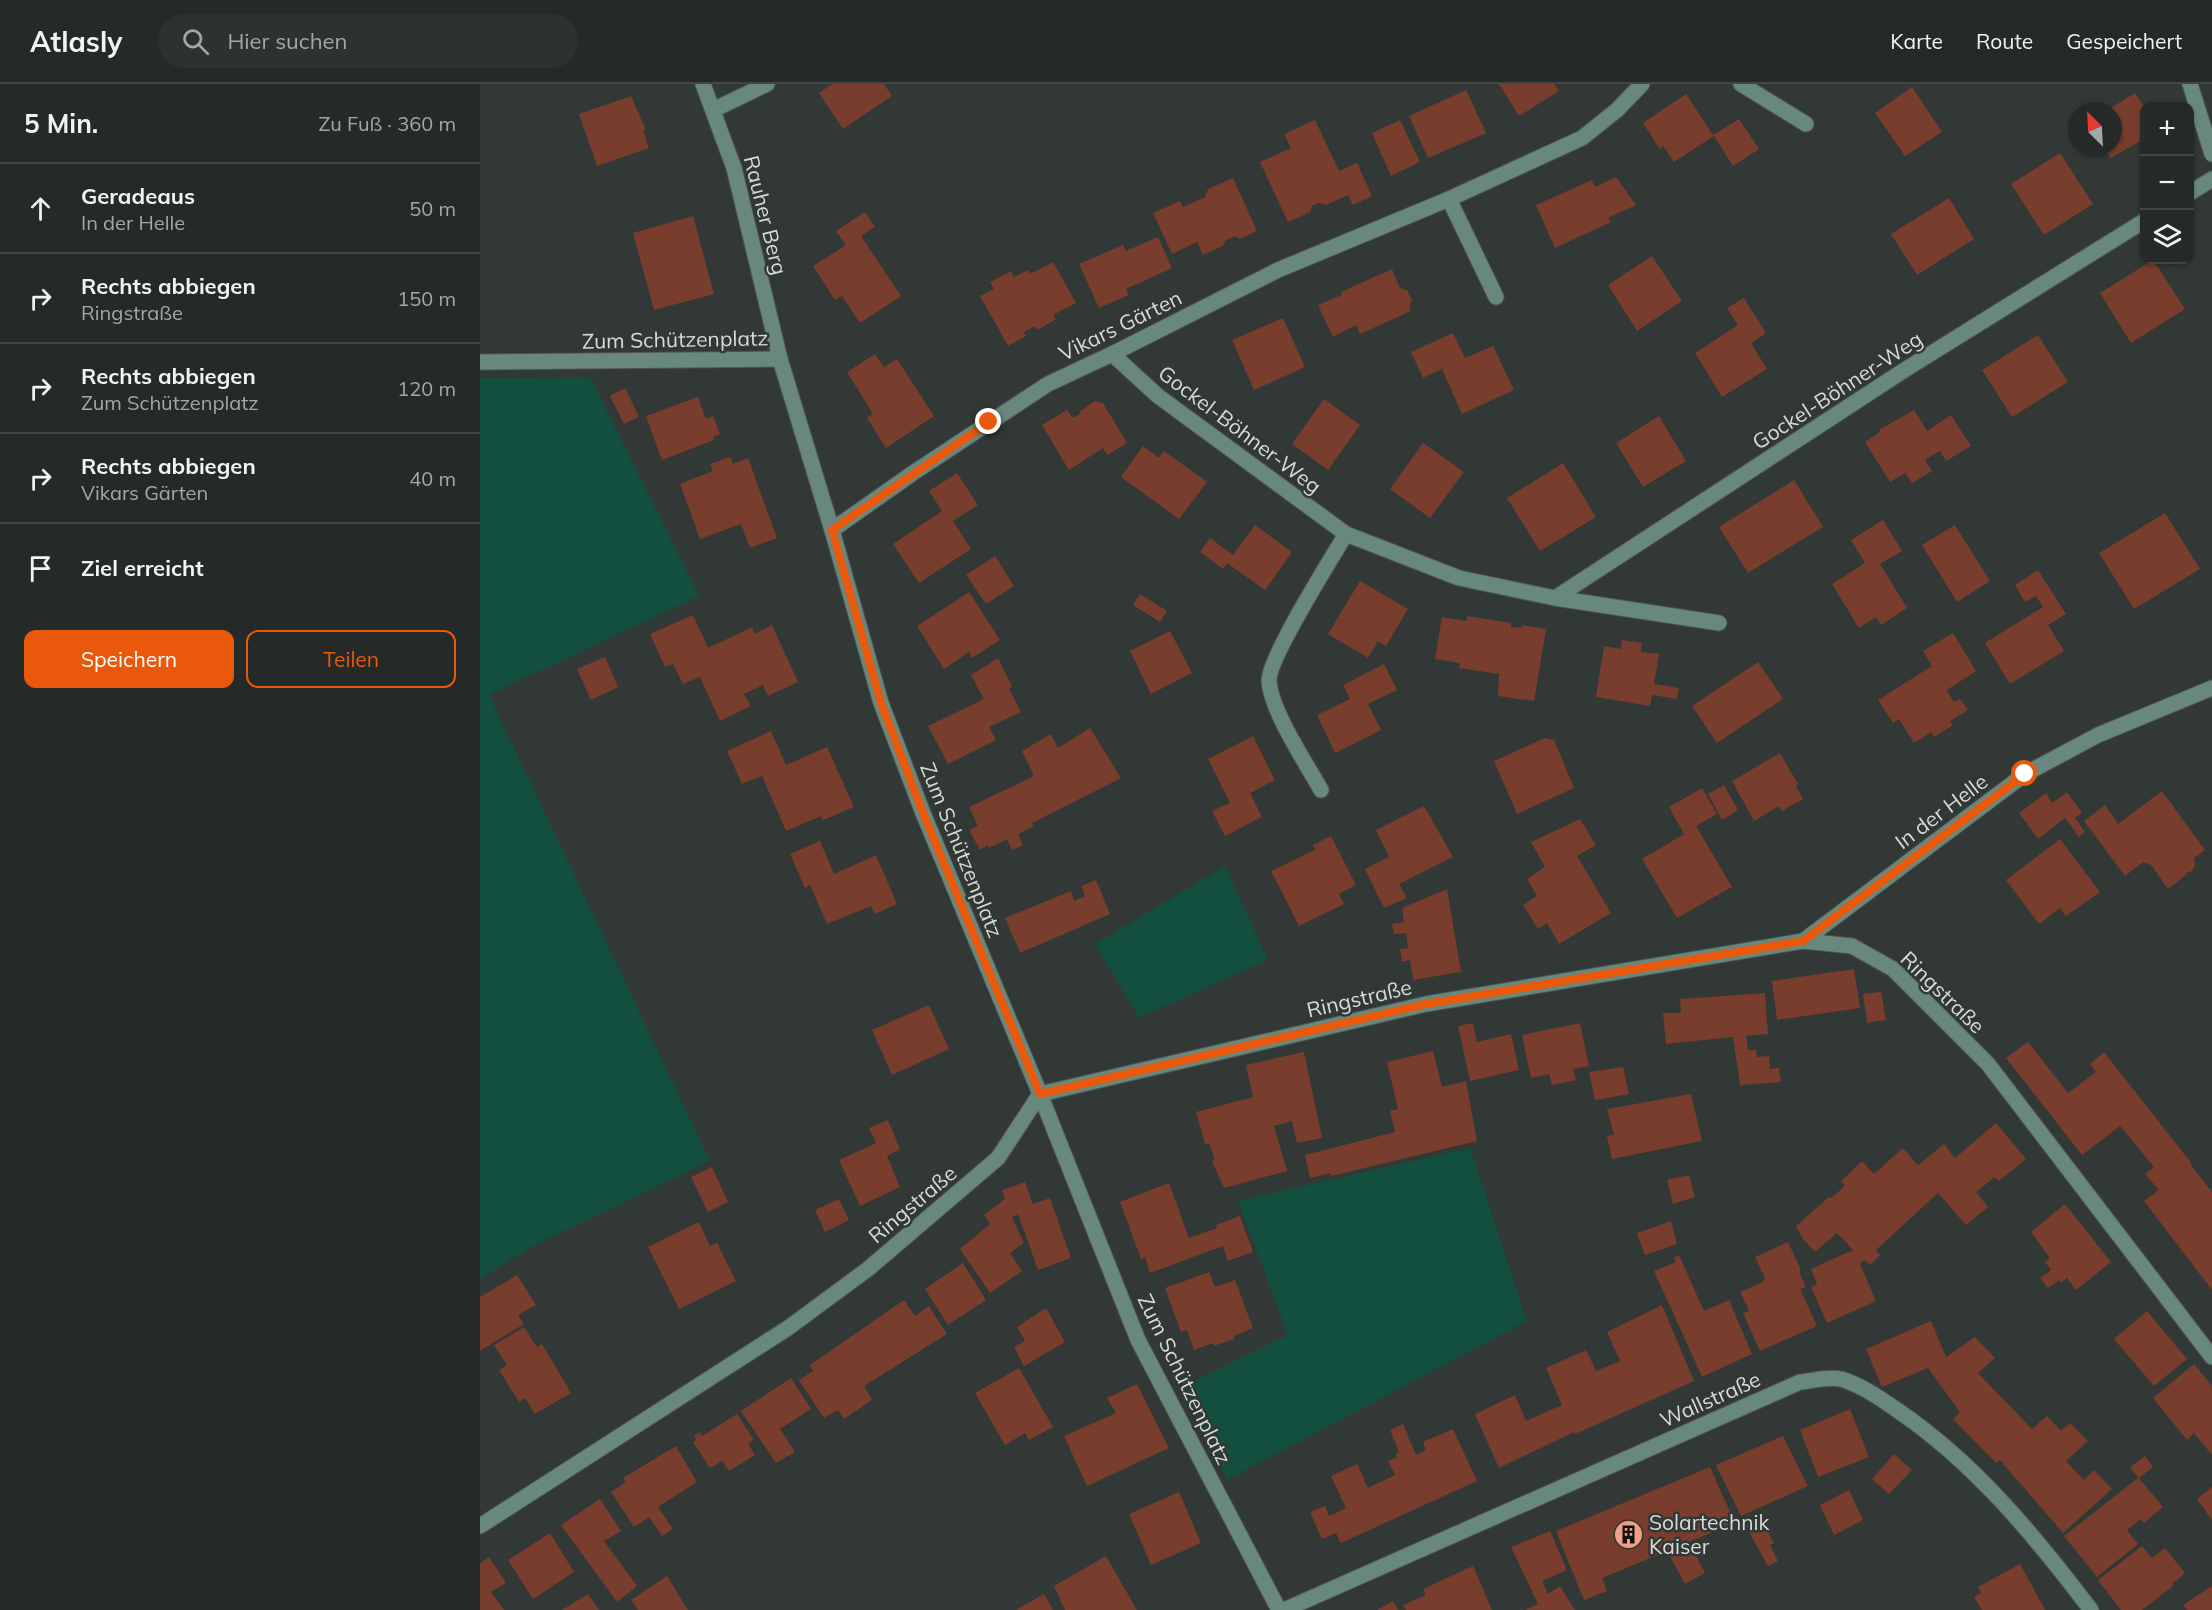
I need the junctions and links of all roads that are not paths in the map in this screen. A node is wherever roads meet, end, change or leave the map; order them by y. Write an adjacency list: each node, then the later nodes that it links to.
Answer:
1 (703, 84): 6 (street, Rauher Berg)
2 (767, 84): 6 (street)
3 (1642, 84): 11 (street, Vikars Gärten)
4 (1741, 84): 7 (street)
5 (2190, 84): 8 (street)
6 (712, 110): 15 (street, Rauher Berg)
7 (1806, 124)
8 (2212, 154)
9 (2212, 179): 10 (street)
10 (2194, 190)
11 (1449, 200): 13 (street); 14 (street, Vikars Gärten)
12 (2140, 224): 19 (street, Gockel-Böhner-Weg)
13 (1496, 297)
14 (1112, 354): 17 (street, Vikars Gärten); 18 (street, Gockel-Böhner-Weg)
15 (780, 359): 16 (street, Zum Schützenplatz); 17 (street, Zum Schützenplatz)
16 (480, 362)
17 (832, 530): 24 (street, Zum Schützenplatz)
18 (1346, 534): 19 (street, Gockel-Böhner-Weg); 22 (street)
19 (1555, 598): 20 (street, Gockel-Böhner-Weg)
20 (1719, 623)
21 (2212, 688): 23 (street, In der Helle)
22 (1321, 790)
23 (1803, 941): 24 (street, Ringstraße); 25 (street, Ringstraße)
24 (1040, 1094): 26 (street, Ringstraße); 27 (street, Zum Schützenplatz)
25 (2212, 1357)
26 (480, 1526)
27 (1279, 1610)
28 (1284, 1610): 29 (street, Wallstraße)
29 (2091, 1610)

